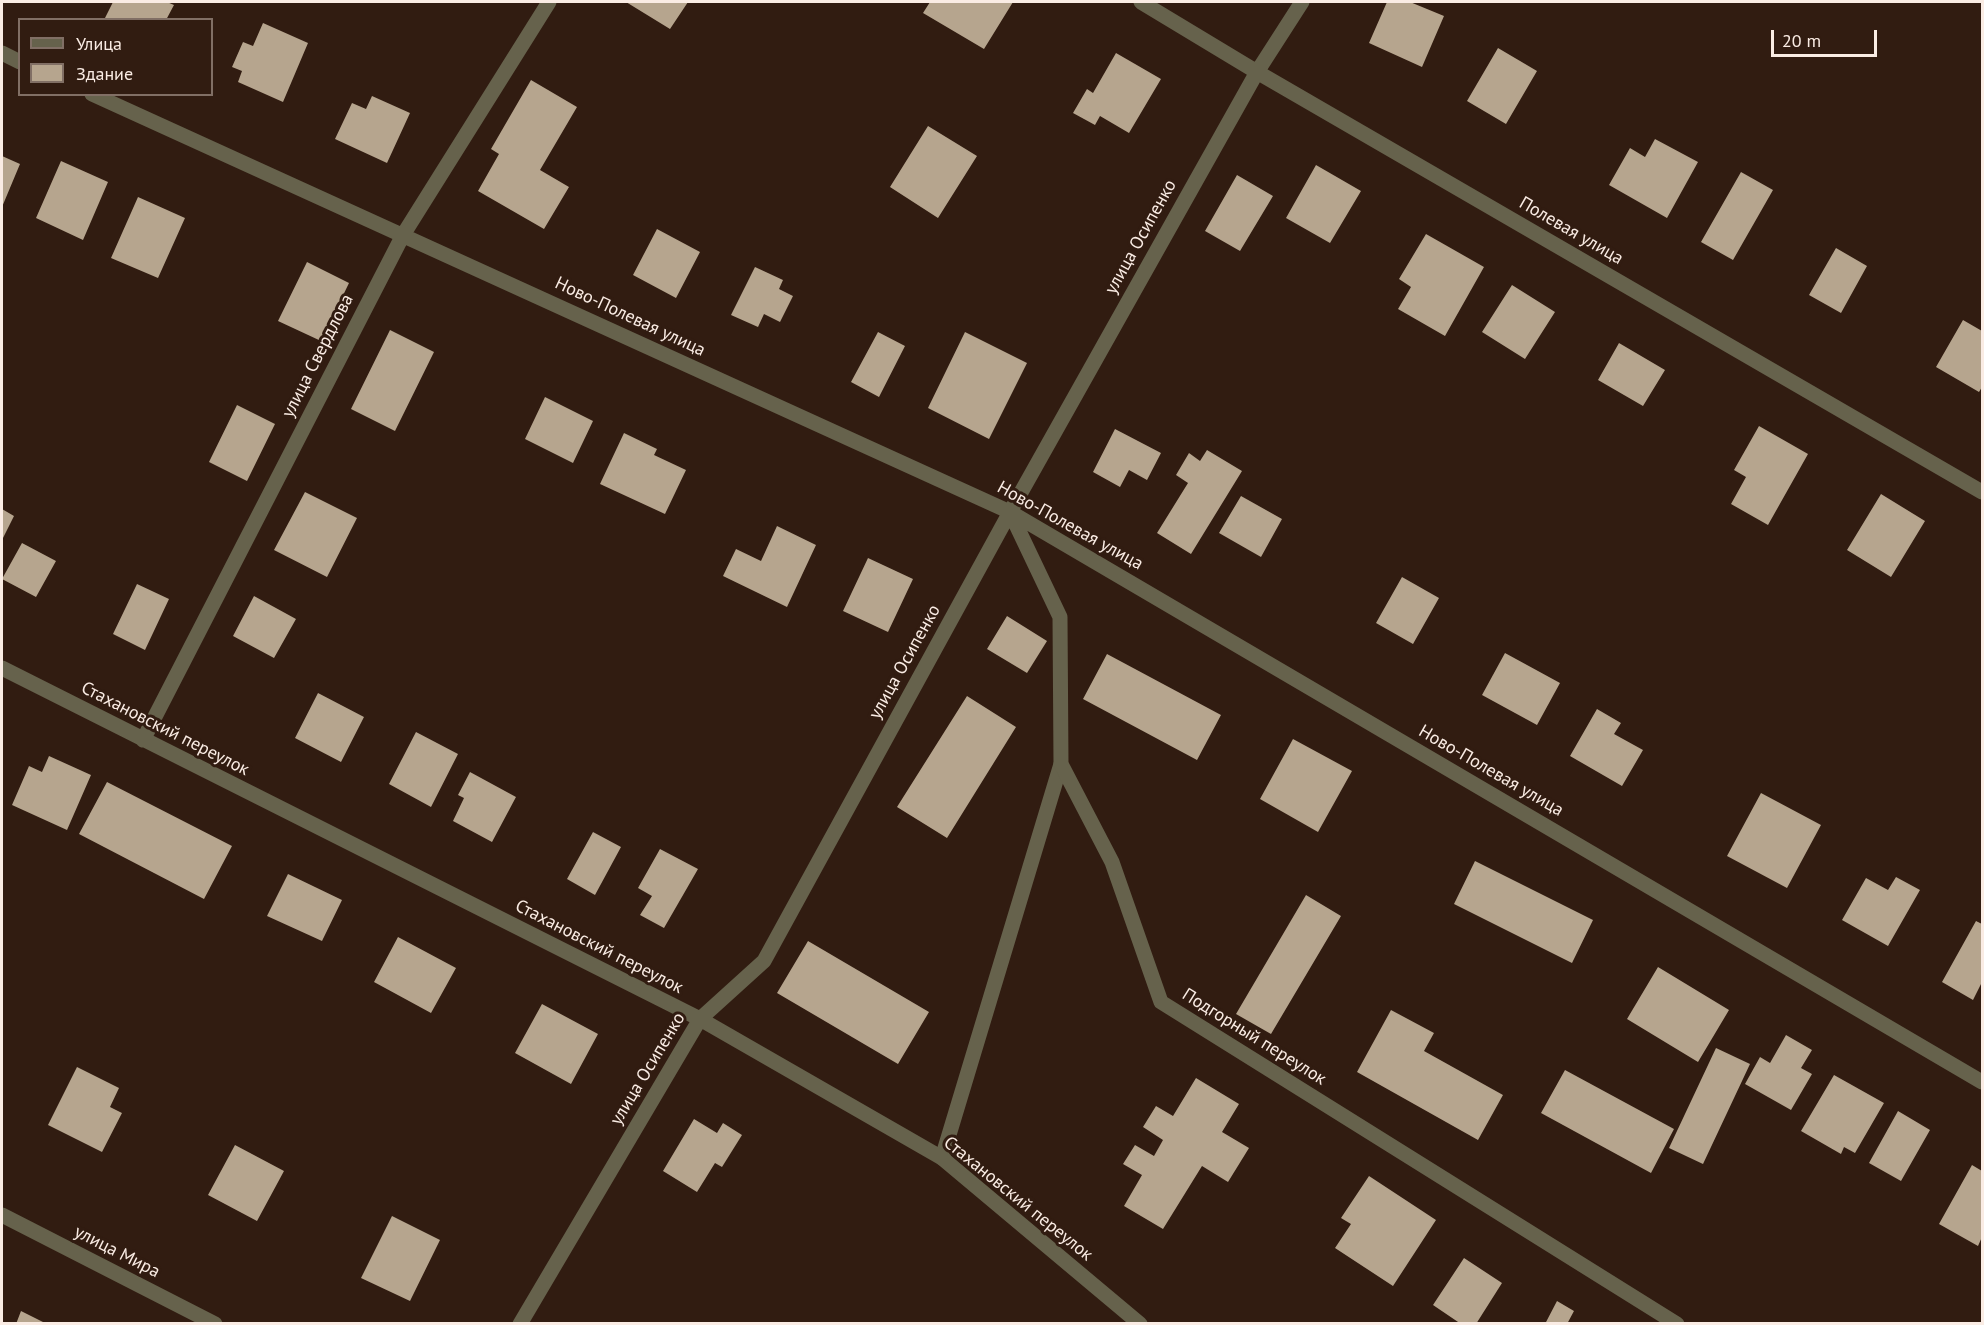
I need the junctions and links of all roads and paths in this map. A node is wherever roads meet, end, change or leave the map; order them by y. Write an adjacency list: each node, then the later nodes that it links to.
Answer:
1 (549, 2): 8 (street, улица Свердлова)
2 (1141, 2): 6 (street, Полевая улица)
3 (1302, 2): 6 (street, улица Осипенко)
4 (2, 53): 5 (street)
5 (18, 61)
6 (1257, 72): 9 (street, Полевая улица); 10 (street, улица Осипенко)
7 (96, 96): 8 (street, Ново-Полевая улица)
8 (403, 235): 10 (street, Ново-Полевая улица); 12 (street, улица Свердлова)
9 (1983, 492)
10 (1010, 512): 13 (street, Подгорный переулок); 14 (street, улица Осипенко); 15 (street, Ново-Полевая улица)
11 (2, 668): 12 (street, Стахановский переулок)
12 (143, 740): 14 (street, Стахановский переулок)
13 (1061, 764): 16 (street); 21 (street, Подгорный переулок)
14 (700, 1019): 16 (street, Стахановский переулок); 19 (street, улица Осипенко)
15 (1983, 1082)
16 (942, 1158): 20 (street, Стахановский переулок)
17 (2, 1215): 18 (street, улица Мира)
18 (215, 1323)
19 (520, 1323)
20 (1140, 1323)
21 (1677, 1323)

